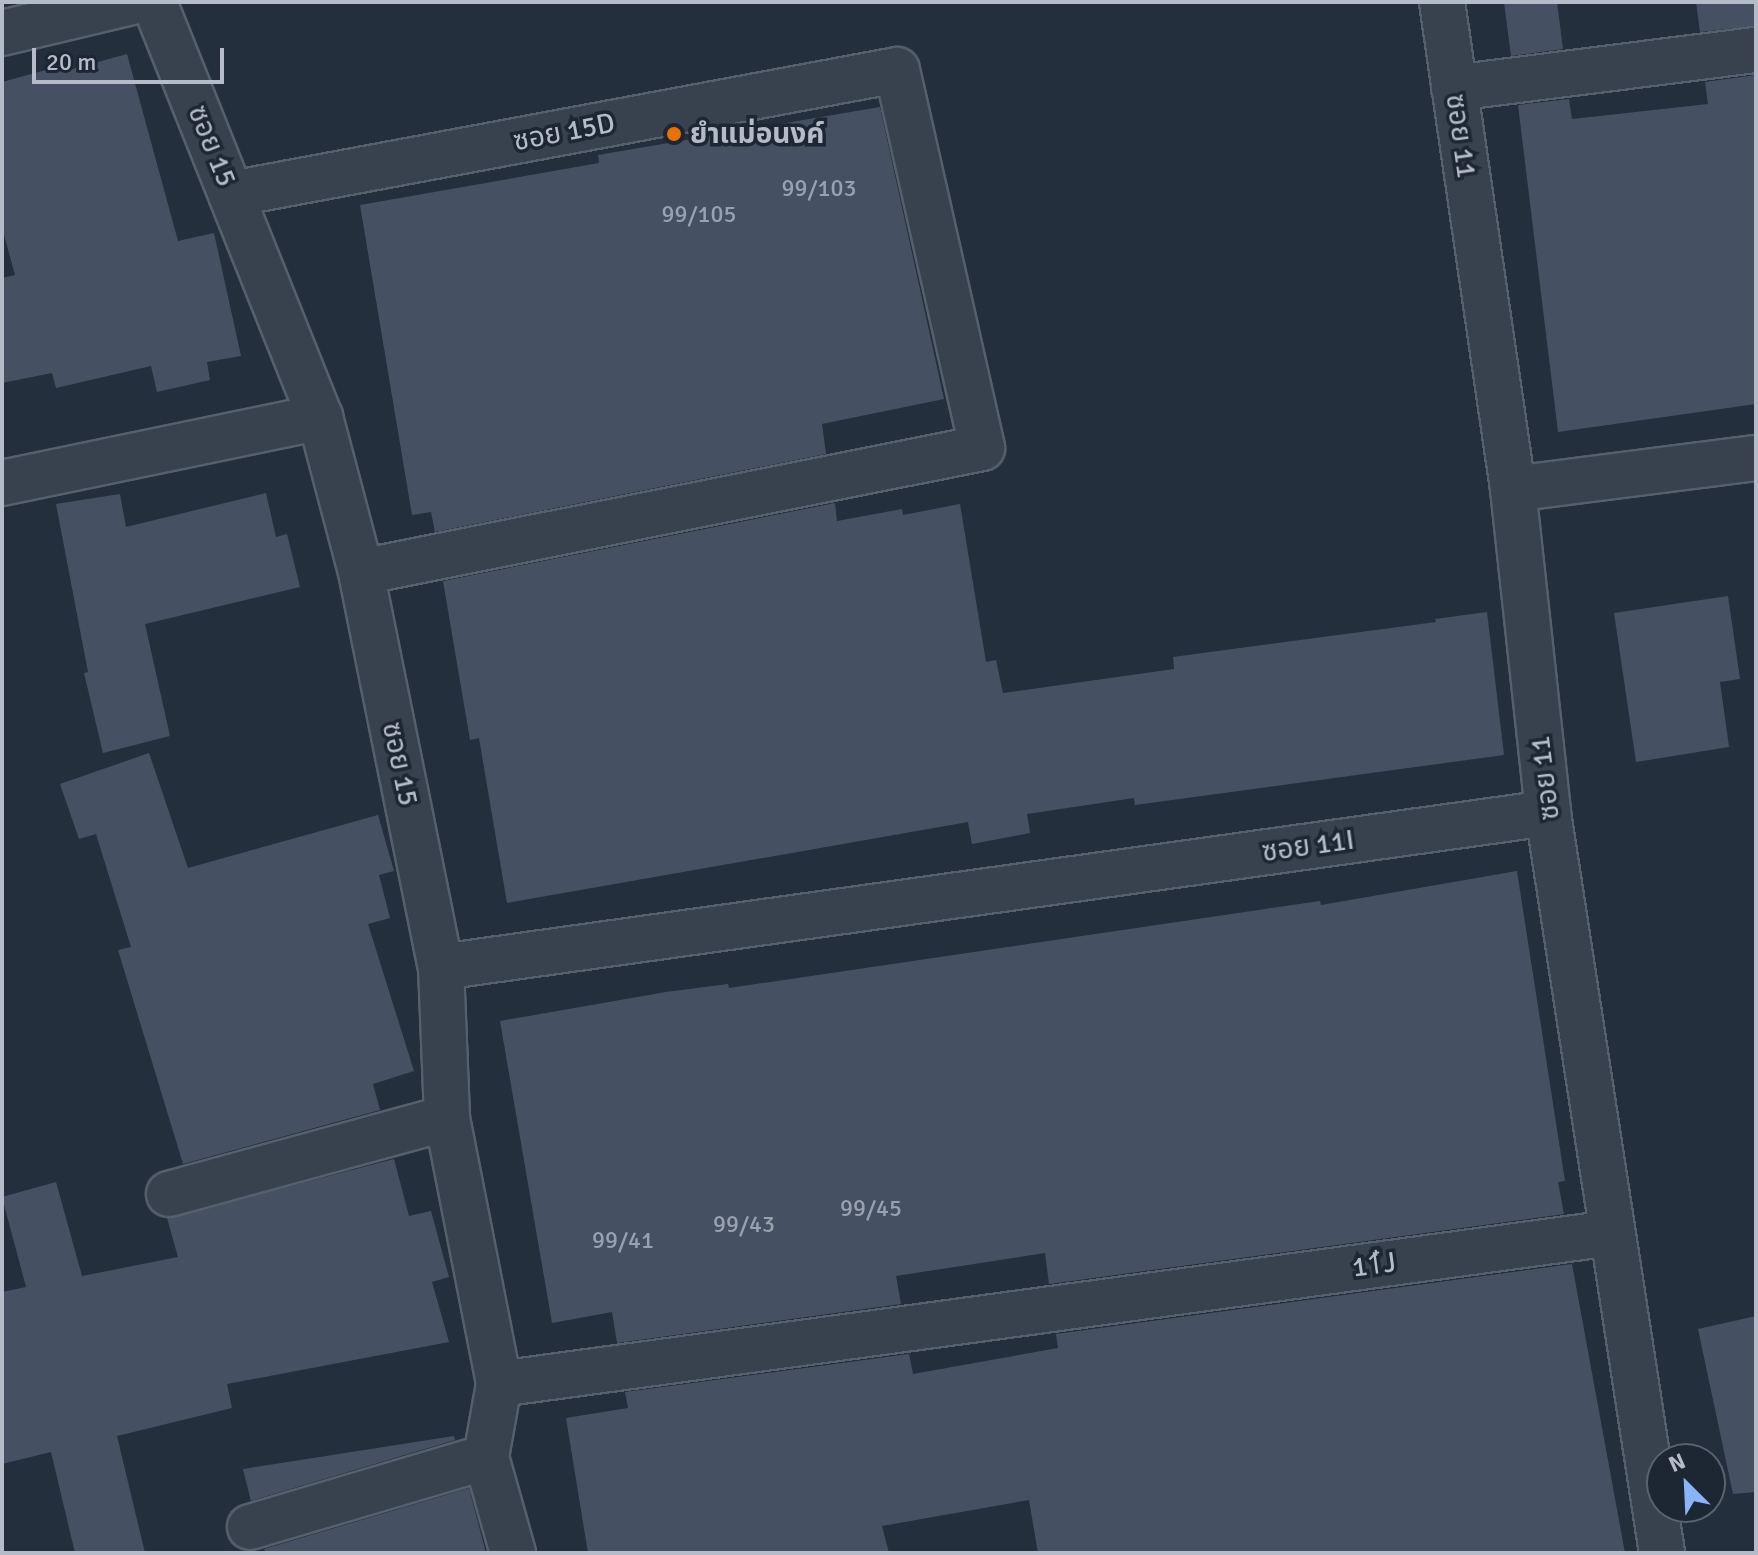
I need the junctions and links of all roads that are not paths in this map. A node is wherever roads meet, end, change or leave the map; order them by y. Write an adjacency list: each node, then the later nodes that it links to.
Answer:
1 (132, 2): 4 (street)
2 (154, 2): 7 (street, ซอย 15)
3 (1442, 2): 6 (street, ซอย 11)
4 (2, 33)
5 (1756, 50): 6 (street)
6 (1454, 88): 11 (street, ซอย 11)
7 (231, 194): 8 (street, ซอย 15); 12 (street, ซอย 15D)
8 (320, 417): 10 (street); 12 (street, ซอย 15)
9 (1756, 458): 11 (street)
10 (2, 483)
11 (1513, 489): 13 (street, ซอย 11)
12 (361, 572): 14 (street, ซอย 15)
13 (1548, 813): 14 (street, ซอย 11I); 17 (street, ซอย 11)
14 (441, 967): 15 (street, ซอย 15)
15 (447, 1118): 16 (street); 18 (street, ซอย 15)
16 (169, 1194)
17 (1612, 1233): 18 (street, 11๋J); 22 (street, ซอย 11)
18 (499, 1384): 19 (street, ซอย 15)
19 (486, 1457): 20 (street); 21 (street, ซอย 15)
20 (250, 1527)
21 (513, 1553)
22 (1662, 1553)

